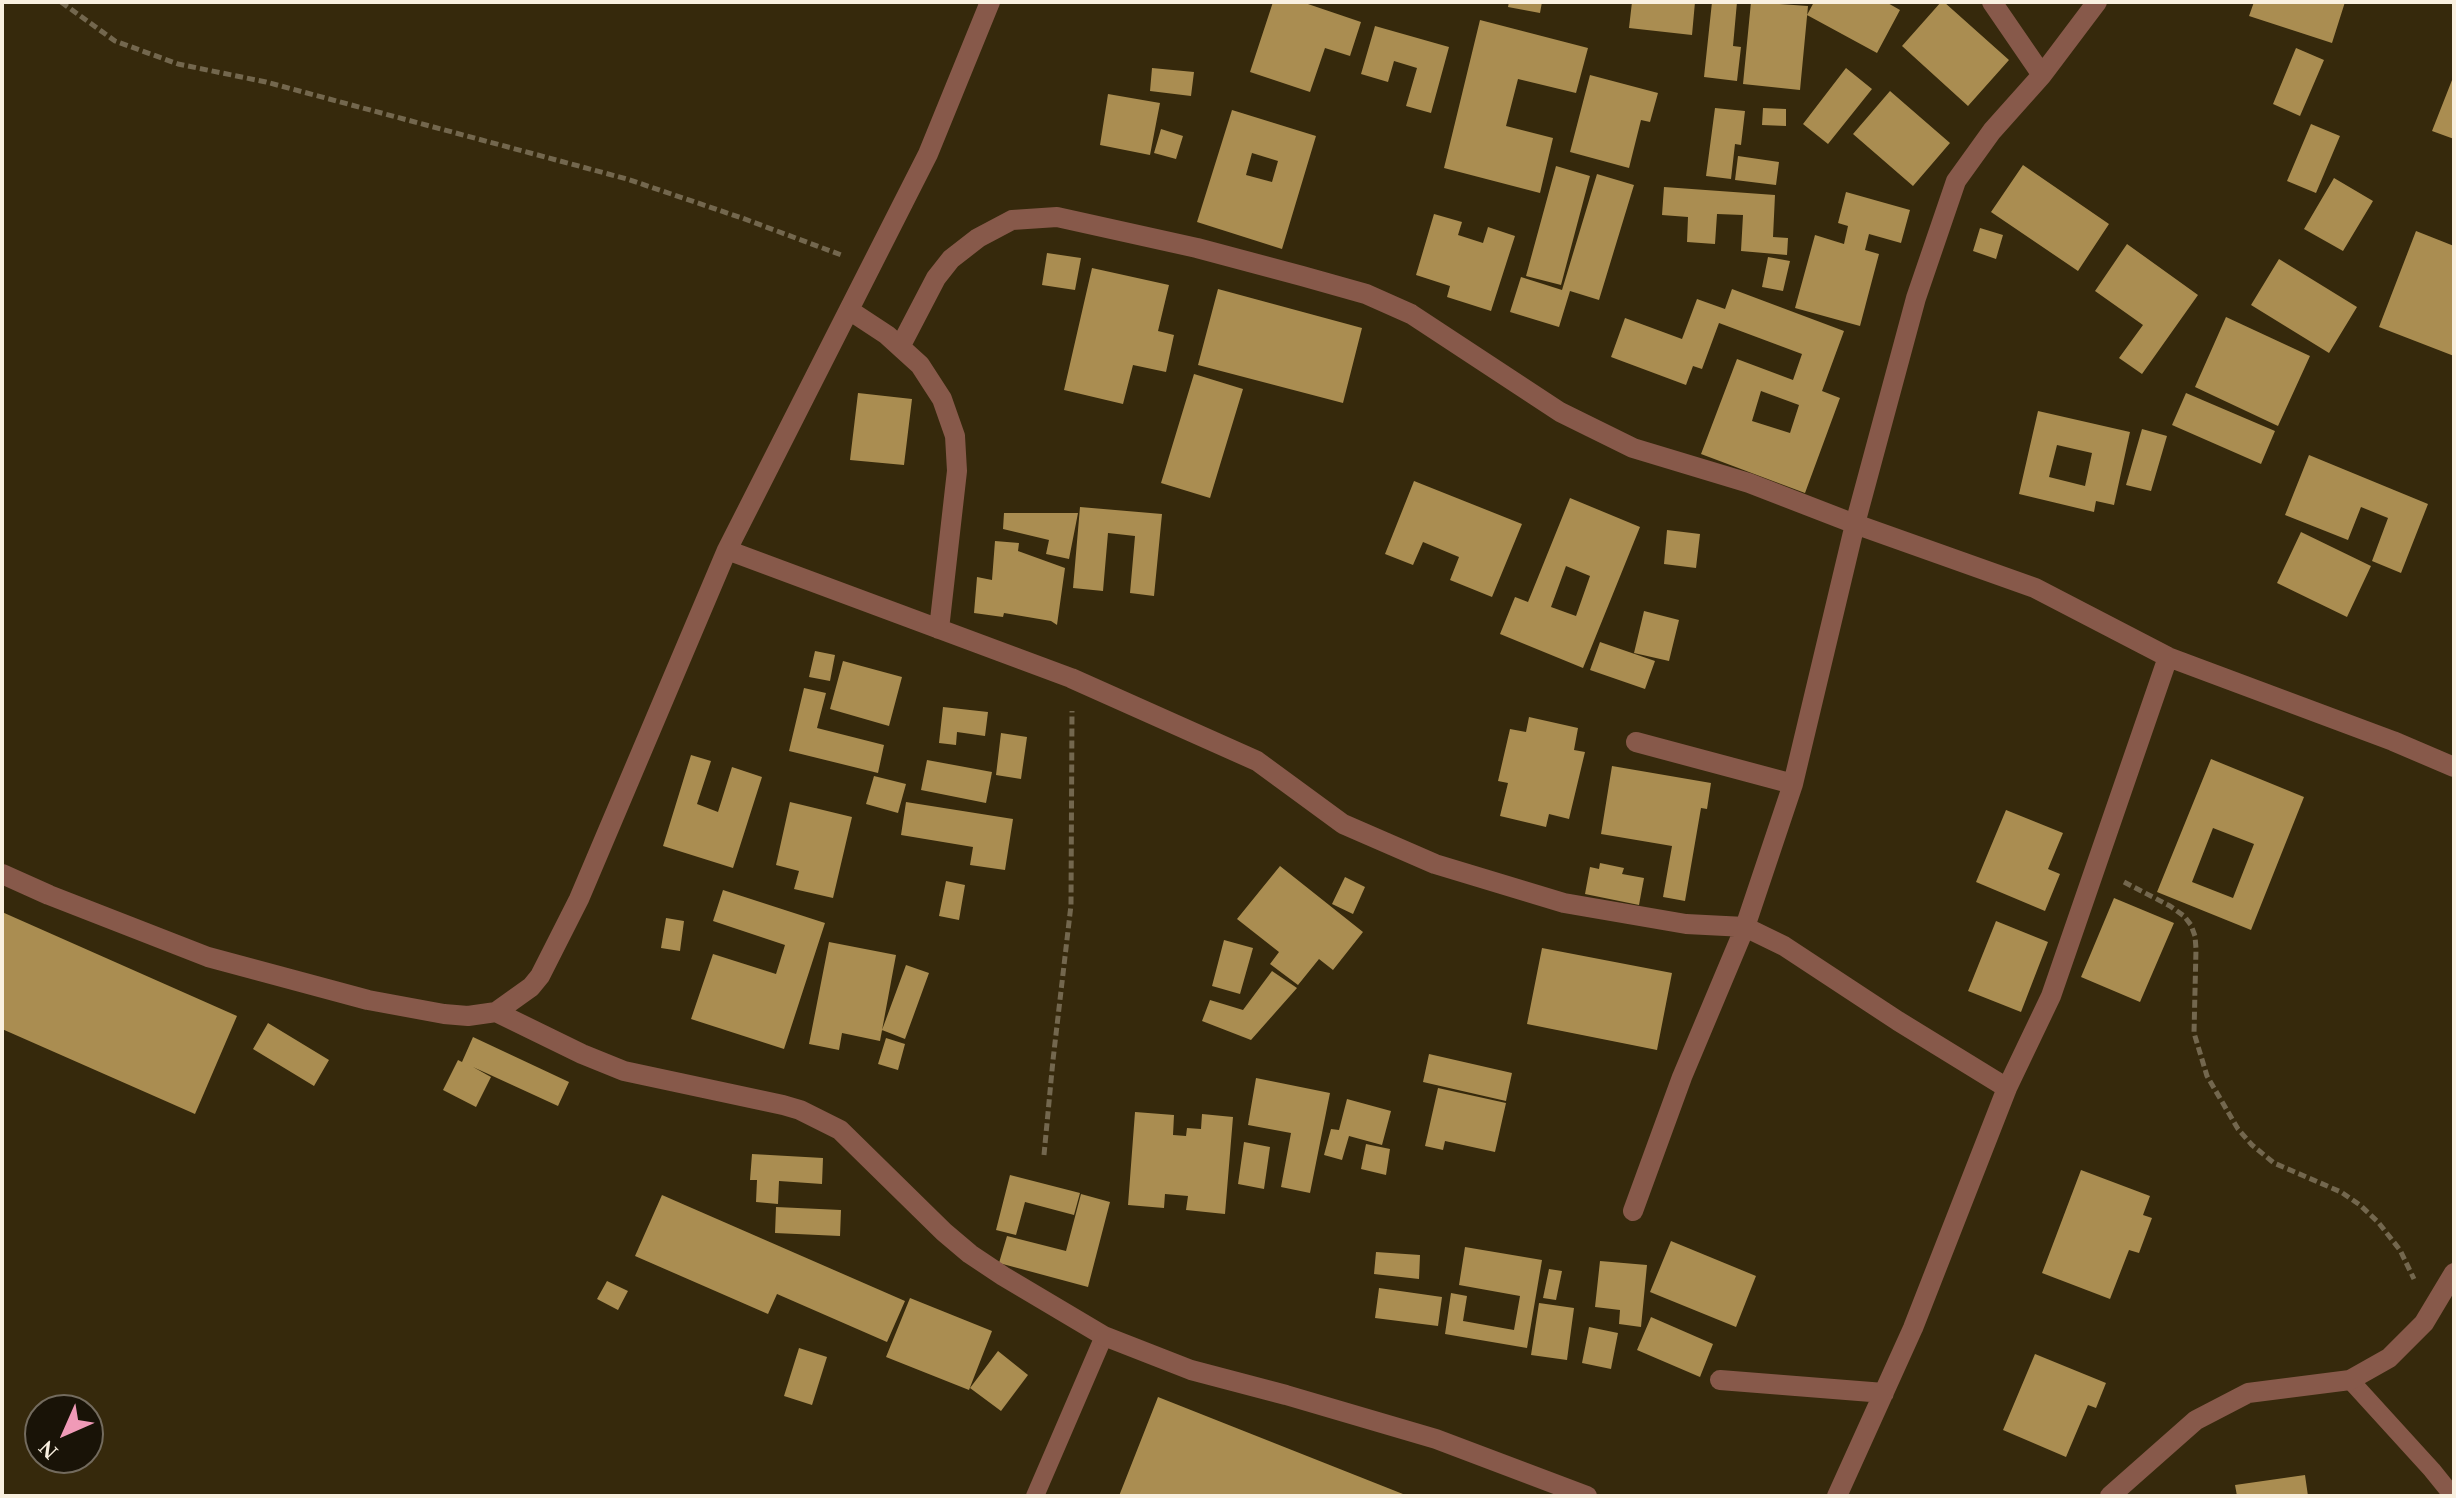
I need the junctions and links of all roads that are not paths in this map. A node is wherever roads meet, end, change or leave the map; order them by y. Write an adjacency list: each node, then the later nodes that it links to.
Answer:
1 (990, 2): 5 (street)
2 (1992, 2): 4 (street)
3 (2097, 2): 4 (street)
4 (2042, 75): 7 (street)
5 (849, 310): 6 (street); 8 (street)
6 (900, 347): 7 (street); 9 (street)
7 (1855, 524): 10 (street); 13 (street)
8 (727, 550): 9 (street); 16 (street)
9 (939, 629): 15 (street)
10 (2168, 657): 12 (street); 17 (street)
11 (1636, 742): 13 (street)
12 (2454, 767)
13 (1793, 784): 15 (street)
14 (2, 874): 16 (street)
15 (1745, 927): 17 (street); 18 (street)
16 (496, 1012): 20 (street)
17 (2007, 1088): 23 (street)
18 (1633, 1211)
19 (2454, 1273): 22 (street)
20 (1104, 1336): 24 (lane); 25 (street)
21 (1720, 1380): 23 (street)
22 (2350, 1380): 27 (street); 28 (lane)
23 (1884, 1393): 26 (street)
24 (1035, 1496)
25 (1587, 1496)
26 (1837, 1496)
27 (2110, 1496)
28 (2453, 1496)

